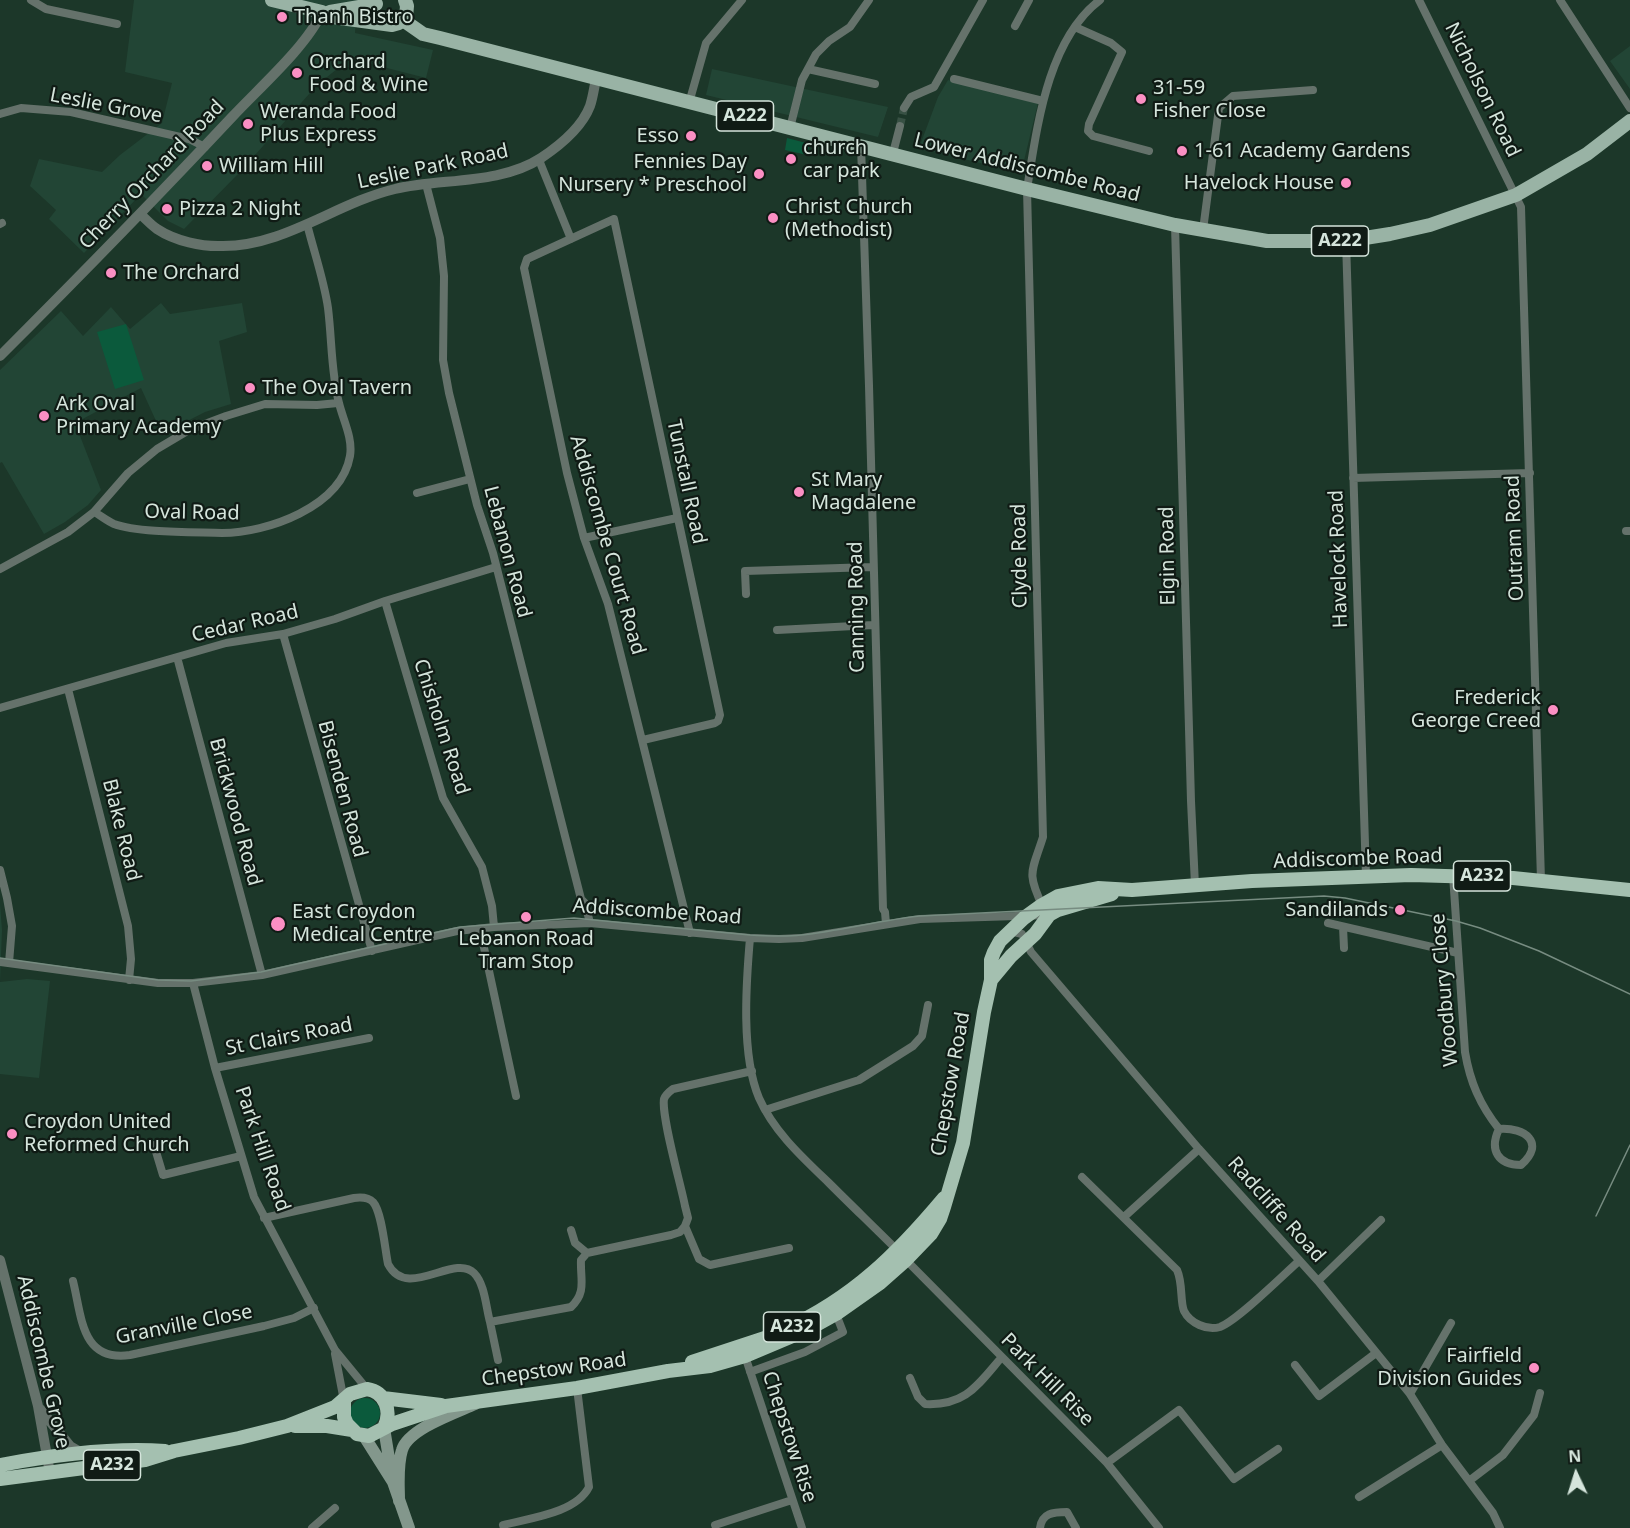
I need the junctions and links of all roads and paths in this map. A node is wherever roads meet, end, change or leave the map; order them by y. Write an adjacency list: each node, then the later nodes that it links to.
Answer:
1 (31, 0): 15 (street)
2 (272, 0): 12 (main road)
3 (405, 0): 13 (main road)
4 (742, 0): 24 (street)
5 (869, 0): 18 (street)
6 (982, 0): 25 (street)
7 (1029, 0): 16 (street)
8 (1419, 0): 38 (street, Nicholson Road)
9 (1560, 0): 26 (street)
10 (1094, 1): 17 (street, Clyde Road)
11 (377, 2): 12 (main road); 14 (main road)
12 (322, 12): 14 (main road); 32 (street, Cherry Orchard Road)
13 (403, 21): 14 (main road); 19 (main road, Lower Addiscombe Road / A222)
14 (384, 23)
15 (117, 24)
16 (1015, 26)
17 (1075, 27): 23 (street, Clyde Road); 33 (street)
18 (808, 69): 21 (street); 30 (street)
19 (597, 79): 24 (main road, Lower Addiscombe Road / A222); 35 (street, Leslie Park Road)
20 (954, 79): 23 (street)
21 (874, 84)
22 (1313, 90): 42 (street)
23 (1043, 101): 37 (street, Clyde Road)
24 (689, 103): 30 (main road, Lower Addiscombe Road / A222)
25 (904, 108)
26 (1630, 108)
27 (0, 114): 32 (street, Leslie Grove)
28 (1630, 121): 38 (main road, Lower Addiscombe Road / A222)
29 (900, 126): 34 (street)
30 (790, 128): 31 (main road, Lower Addiscombe Road / A222)
31 (861, 145): 34 (main road, Lower Addiscombe Road / A222); 55 (street, Canning Road)
32 (205, 147): 39 (street, Cherry Orchard Road)
33 (1149, 151)
34 (893, 153): 37 (main road, Lower Addiscombe Road / A222)
35 (539, 160): 36 (street, Leslie Park Road); 43 (street)
36 (426, 184): 40 (street, Leslie Park Road); 49 (street, Lebanon Road)
37 (1027, 189): 41 (main road, Lower Addiscombe Road / A222); 72 (street, Clyde Road)
38 (1516, 195): 44 (main road, Lower Addiscombe Road / A222); 47 (street, Outram Road)
39 (140, 214): 40 (street, Leslie Park Road); 45 (street, Cherry Orchard Road)
40 (307, 224): 46 (street, Oval Road)
41 (1175, 225): 42 (main road, Lower Addiscombe Road / A222); 70 (street, Elgin Road)
42 (1203, 230): 44 (main road, Lower Addiscombe Road / A222)
43 (571, 239): 52 (street, Tunstall Road); 53 (street, Addiscombe Court Road)
44 (1346, 240): 48 (street, Havelock Road)
45 (0, 356)
46 (338, 403): 51 (street); 51 (street, Oval Road)
47 (1530, 473): 48 (street); 69 (street, Outram Road)
48 (1353, 478): 68 (street, Havelock Road)
49 (470, 479): 50 (street); 54 (street, Lebanon Road)
50 (417, 493)
51 (94, 512): 56 (street)
52 (677, 518): 53 (street); 65 (street, Tunstall Road)
53 (584, 538): 65 (street, Addiscombe Court Road)
54 (496, 567): 58 (street, Cedar Road); 74 (street, Lebanon Road)
55 (872, 567): 57 (street); 59 (street, Canning Road)
56 (0, 569)
57 (746, 594)
58 (385, 601): 61 (street, Cedar Road); 77 (street, Chisholm Road)
59 (873, 625): 60 (street); 76 (street, Canning Road)
60 (777, 630)
61 (283, 634): 62 (street, Cedar Road); 85 (street, Bisenden Road)
62 (177, 657): 63 (street, Cedar Road); 88 (street, Brickwood Road)
63 (68, 689): 64 (street, Cedar Road); 89 (street, Blake Road)
64 (0, 708)
65 (643, 740): 81 (street, Addiscombe Court Road)
66 (0, 870): 87 (street)
67 (1453, 875): 68 (highway, Addiscombe Road / A232); 69 (highway, Addiscombe Road / A232); 86 (street, Woodbury Close)
68 (1366, 876): 70 (highway, Addiscombe Road / A232)
69 (1541, 880): 71 (highway, Addiscombe Road / A232)
70 (1195, 885): 72 (highway, Addiscombe Road / A232)
71 (1630, 890)
72 (1046, 910): 73 (highway, Addiscombe Road / A232); 83 (highway, Addiscombe Road / A232)
73 (1028, 915): 76 (street, Addiscombe Road); 80 (highway, Addiscombe Road / A232)
74 (590, 923): 77 (street, Addiscombe Road); 81 (street, Addiscombe Road)
75 (1328, 923): 78 (street)
76 (886, 924): 82 (street, Addiscombe Road)
77 (494, 927): 79 (street, Addiscombe Road)
78 (1343, 927): 84 (street); 86 (street)
79 (480, 928): 85 (street, Addiscombe Road); 96 (street)
80 (1010, 932): 83 (street, Radcliffe Road); 90 (highway, Chepstow Road / A232)
81 (690, 933): 82 (street, Addiscombe Road)
82 (750, 938): 95 (street, Park Hill Rise)
83 (1026, 943): 90 (highway, Chepstow Road / A232); 100 (street, Radcliffe Road)
84 (1344, 948)
85 (372, 951): 88 (street, Addiscombe Road)
86 (1458, 953): 98 (street, Woodbury Close)
87 (4, 962): 89 (street, Addiscombe Road)
88 (262, 975): 91 (street, Addiscombe Road)
89 (129, 980): 91 (street, Addiscombe Road)
90 (991, 980): 110 (highway, Chepstow Road / A232)
91 (194, 983): 94 (street, Park Hill Road)
92 (928, 1005): 97 (street)
93 (369, 1038): 94 (street, St Clairs Road)
94 (214, 1068): 101 (street, Park Hill Road)
95 (752, 1071): 97 (street, Park Hill Rise); 106 (street)
96 (516, 1096)
97 (765, 1110): 110 (street, Park Hill Rise)
98 (1499, 1129): 98 (street)
99 (154, 1145): 101 (street)
100 (1199, 1149): 103 (street); 112 (street, Radcliffe Road)
101 (241, 1156): 104 (street, Park Hill Road)
102 (1082, 1177): 103 (street)
103 (1124, 1217): 112 (street)
104 (264, 1218): 115 (street, Park Hill Road); 117 (street)
105 (1381, 1220): 114 (street)
106 (685, 1227): 108 (street); 109 (street)
107 (571, 1230): 109 (street)
108 (789, 1248)
109 (586, 1253): 117 (street)
110 (902, 1255): 116 (highway, Chepstow Road / A232); 122 (street, Park Hill Rise); 125 (highway, Chepstow Road / A232)
111 (0, 1260): 135 (street, Addiscombe Grove)
112 (1299, 1261): 114 (street, Radcliffe Road)
113 (73, 1281): 115 (street, Granville Close)
114 (1318, 1281): 120 (street, Radcliffe Road)
115 (314, 1308): 119 (street, Park Hill Road)
116 (836, 1314): 121 (highway, Chepstow Road / A232); 126 (street)
117 (490, 1323): 123 (street)
118 (1450, 1323): 131 (street)
119 (335, 1350): 129 (street, Park Hill Road); 134 (street, Park Hill Road)
120 (1376, 1353): 124 (street); 131 (street, Radcliffe Road)
121 (745, 1356): 125 (highway, Chepstow Road / A232); 126 (street, Chepstow Rise)
122 (1002, 1358): 127 (street); 145 (street, Park Hill Rise)
123 (498, 1360)
124 (1295, 1365)
125 (668, 1371): 128 (highway, Chepstow Road / A232)
126 (750, 1372): 152 (street, Chepstow Rise)
127 (910, 1377)
128 (577, 1388): 133 (highway, Chepstow Road / A232); 158 (street)
129 (367, 1389): 132 (highway); 134 (highway)
130 (1540, 1393): 149 (street)
131 (1410, 1394): 140 (street, Radcliffe Road)
132 (383, 1398): 136 (highway, Chepstow Road / A232); 138 (highway)
133 (482, 1400): 136 (highway, Chepstow Road / A232); 153 (main road)
134 (344, 1401): 137 (highway, A232); 139 (highway)
135 (38, 1406): 143 (street); 144 (street, Addiscombe Grove)
136 (446, 1406): 138 (highway, Chepstow Road / A232)
137 (287, 1426): 139 (highway, A232); 142 (highway, A232)
138 (384, 1428): 139 (highway); 150 (main road)
139 (358, 1433): 150 (main road)
140 (1442, 1445): 149 (street, Radcliffe Road); 151 (street)
141 (1278, 1449): 145 (street)
142 (174, 1451): 143 (highway, A232); 147 (highway, A232)
143 (82, 1454): 144 (highway, A232)
144 (47, 1457): 146 (highway, A232); 147 (street, Addiscombe Grove)
145 (1107, 1463): 162 (street, Park Hill Rise)
146 (0, 1465)
147 (50, 1473): 148 (highway, A232)
148 (0, 1479)
149 (1469, 1481): 163 (street, Radcliffe Road)
150 (393, 1482): 153 (main road)
151 (1359, 1497)
152 (792, 1500): 155 (street); 159 (street, Chepstow Rise)
153 (399, 1501): 157 (main road)
154 (335, 1508): 156 (street)
155 (716, 1525)
156 (312, 1528)
157 (409, 1528)
158 (504, 1528)
159 (802, 1528)
160 (1040, 1528): 161 (street)
161 (1076, 1528)
162 (1159, 1528)
163 (1500, 1528)

